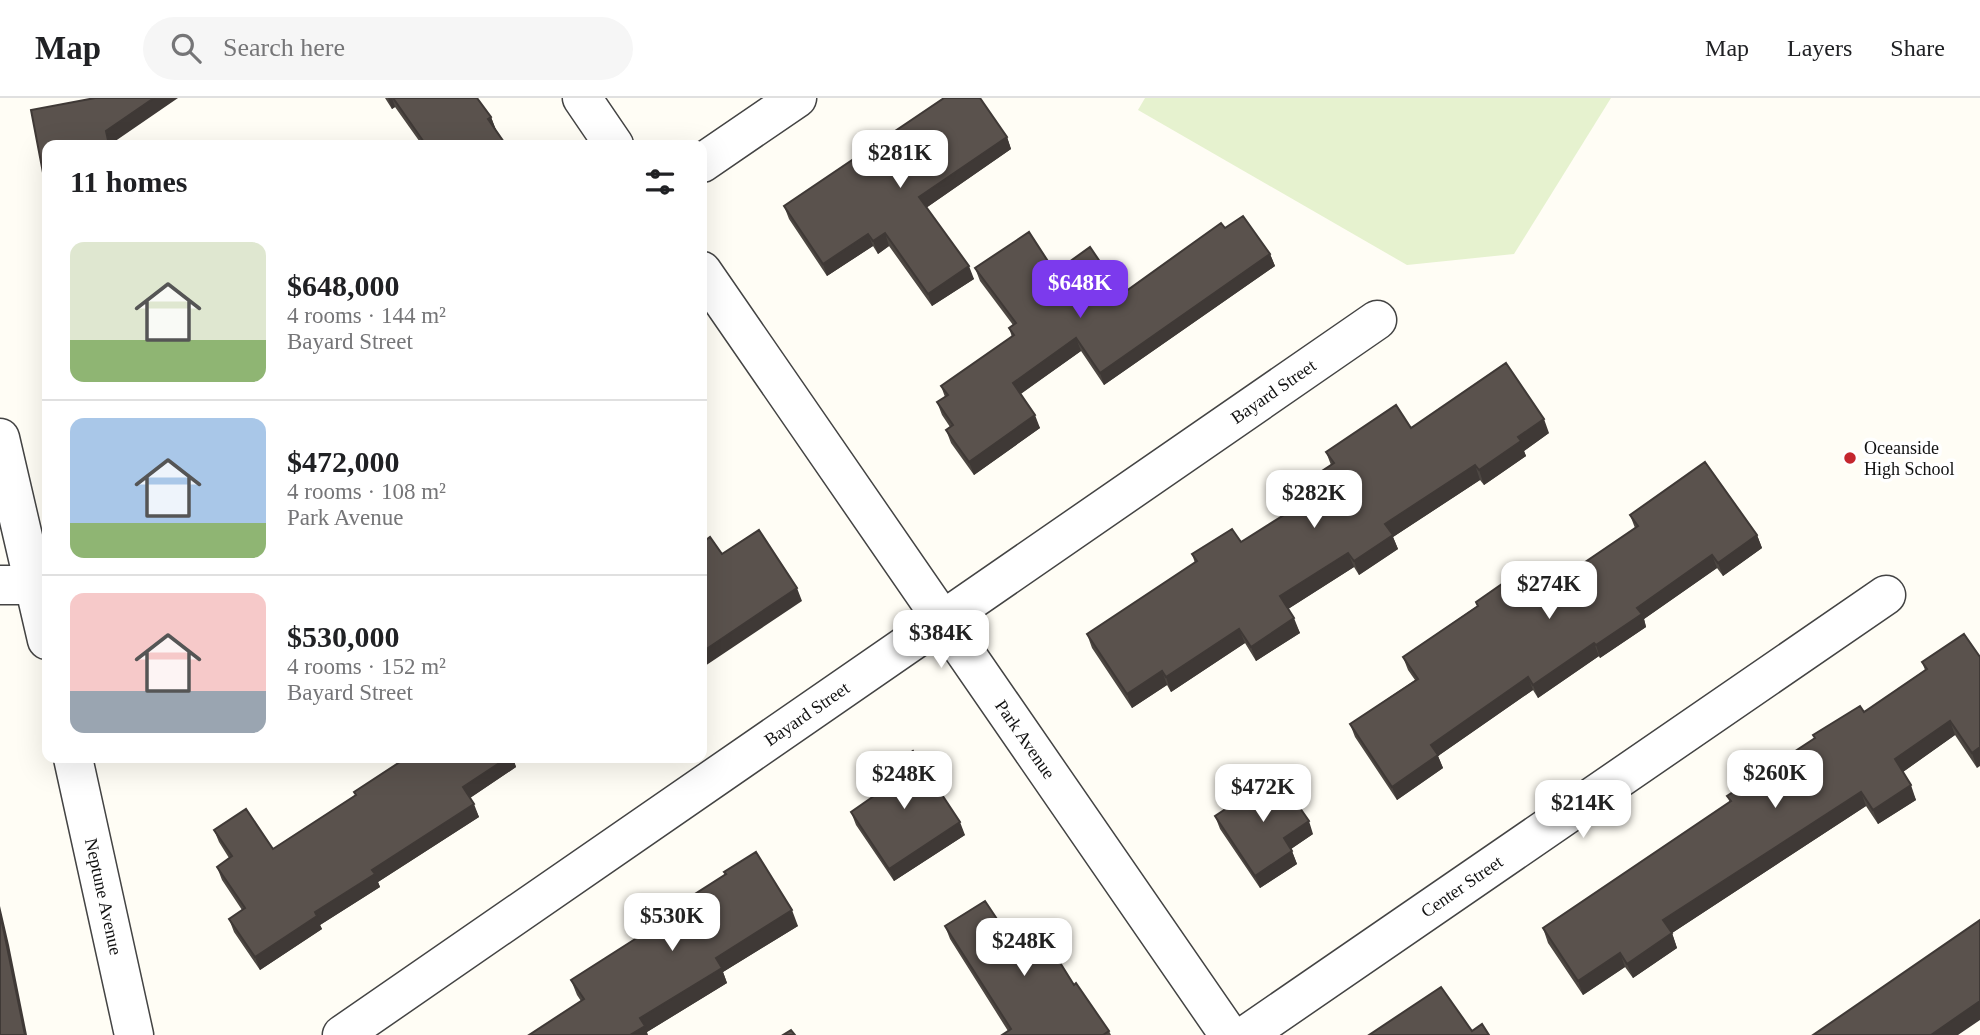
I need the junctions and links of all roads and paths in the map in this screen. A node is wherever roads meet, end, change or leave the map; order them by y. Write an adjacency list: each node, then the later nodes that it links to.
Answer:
1 (582, 98): 3 (street)
2 (797, 98): 4 (street)
3 (611, 140)
4 (707, 160)
5 (707, 278): 10 (street, Park Avenue)
6 (1377, 320): 10 (street, Bayard Street)
7 (0, 438): 8 (street)
8 (27, 585): 11 (street)
9 (1886, 595): 16 (street, Center Street)
10 (943, 620): 14 (street, Bayard Street); 15 (street, Park Avenue)
11 (42, 626)
12 (74, 763): 13 (street, Neptune Avenue)
13 (134, 1035)
14 (342, 1035)
15 (1229, 1035)
16 (1246, 1035)

